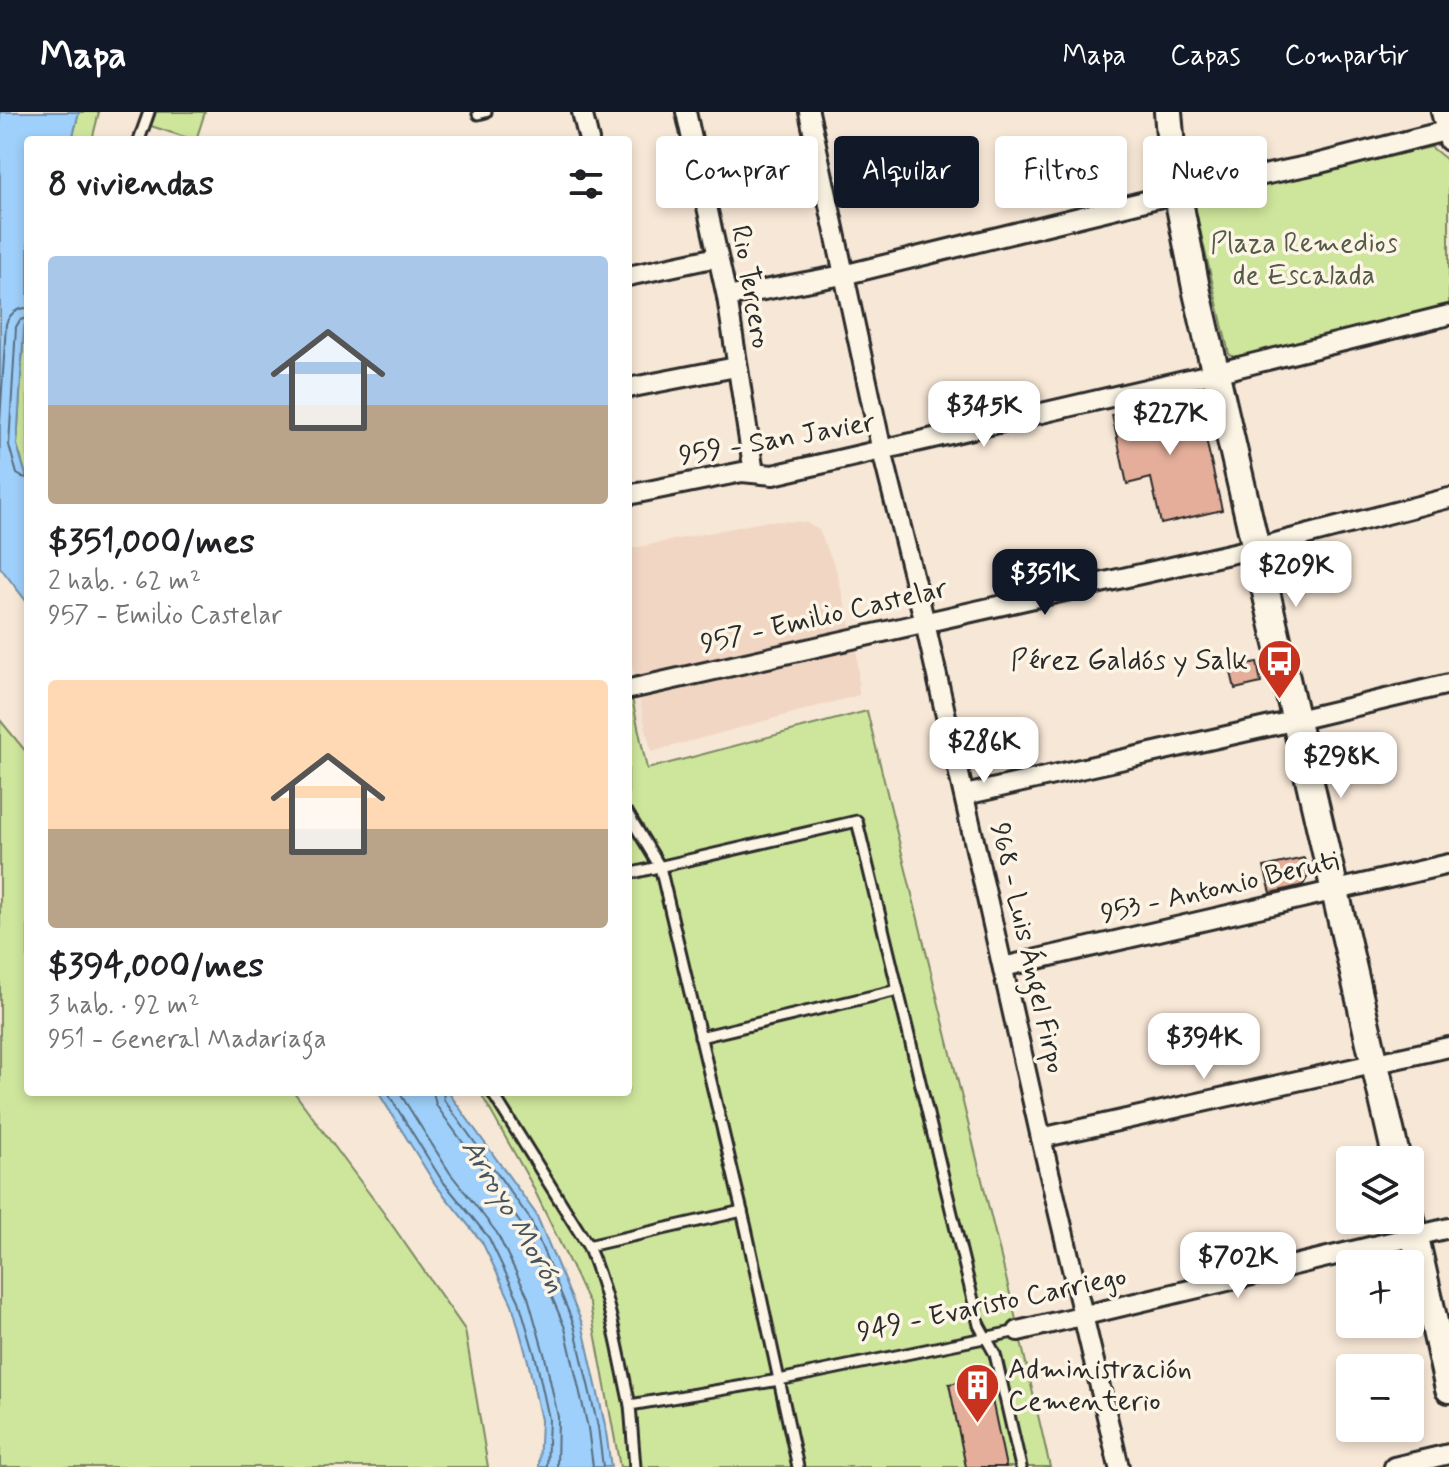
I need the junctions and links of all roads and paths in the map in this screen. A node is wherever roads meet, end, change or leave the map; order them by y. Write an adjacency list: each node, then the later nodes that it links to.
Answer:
1 (149, 112): 8 (lane)
2 (582, 112): 9 (street)
3 (686, 112): 14 (street, Rio Tercero)
4 (809, 112): 16 (street, 968 - Luis Ángel Firpo)
5 (1168, 112): 10 (main road)
6 (1441, 112): 7 (street)
7 (1448, 134): 11 (street)
8 (140, 136)
9 (588, 136)
10 (1170, 136)
11 (1267, 174)
12 (1143, 202): 16 (street)
13 (1181, 208): 20 (main road)
14 (717, 257): 15 (street); 17 (street, Rio Tercero)
15 (632, 275)
16 (843, 275): 17 (street); 22 (street, 968 - Luis Ángel Firpo)
17 (727, 297): 19 (street, Rio Tercero)
18 (1449, 315): 20 (street, 959 - San Javier)
19 (736, 367): 21 (street); 23 (street, Rio Tercero)
20 (1215, 373): 22 (street, 959 - San Javier); 26 (main road)
21 (632, 387)
22 (882, 451): 23 (street, 959 - San Javier); 27 (street, 968 - Luis Ángel Firpo)
23 (754, 473): 24 (street, 959 - San Javier)
24 (632, 494)
25 (1449, 498): 26 (street, 957 - Emilio Castelar)
26 (1256, 548): 27 (street, 957 - Emilio Castelar); 30 (main road)
27 (925, 623): 29 (street, 957 - Emilio Castelar); 31 (street, 968 - Luis Ángel Firpo)
28 (1449, 684): 30 (street)
29 (632, 689)
30 (1297, 720): 31 (street); 36 (main road)
31 (965, 795): 37 (street, 968 - Luis Ángel Firpo)
32 (632, 821): 34 (lane)
33 (1449, 864): 36 (street, 953 - Antonio Beruti)
34 (660, 867): 35 (lane); 38 (lane); 39 (lane)
35 (632, 873)
36 (1336, 891): 37 (street, 953 - Antonio Beruti); 41 (main road)
37 (1003, 967): 43 (street, 968 - Luis Ángel Firpo)
38 (898, 990): 39 (lane); 53 (lane)
39 (700, 1037): 45 (lane)
40 (1449, 1047): 41 (street)
41 (1375, 1064): 43 (street); 44 (main road)
42 (494, 1096): 50 (lane)
43 (1041, 1138): 51 (street, 968 - Luis Ángel Firpo)
44 (1394, 1146)
45 (742, 1211): 50 (lane); 54 (lane)
46 (1424, 1227): 47 (street, 949 - Evaristo Carriego)
47 (1449, 1228)
48 (1382, 1234): 51 (street, 949 - Evaristo Carriego)
49 (1414, 1234): 55 (main road)
50 (588, 1246): 56 (lane)
51 (1083, 1315): 52 (street, 949 - Evaristo Carriego); 61 (street, 968 - Luis Ángel Firpo)
52 (1018, 1331): 53 (lane, 949 - Evaristo Carriego)
53 (985, 1337): 54 (lane, 949 - Evaristo Carriego); 60 (lane)
54 (779, 1380): 56 (lane, 949 - Evaristo Carriego); 59 (lane)
55 (1449, 1389)
56 (630, 1405): 58 (lane)
57 (1449, 1454): 62 (street)
58 (635, 1467)
59 (798, 1467)
60 (1021, 1467)
61 (1119, 1467)
62 (1394, 1467)

